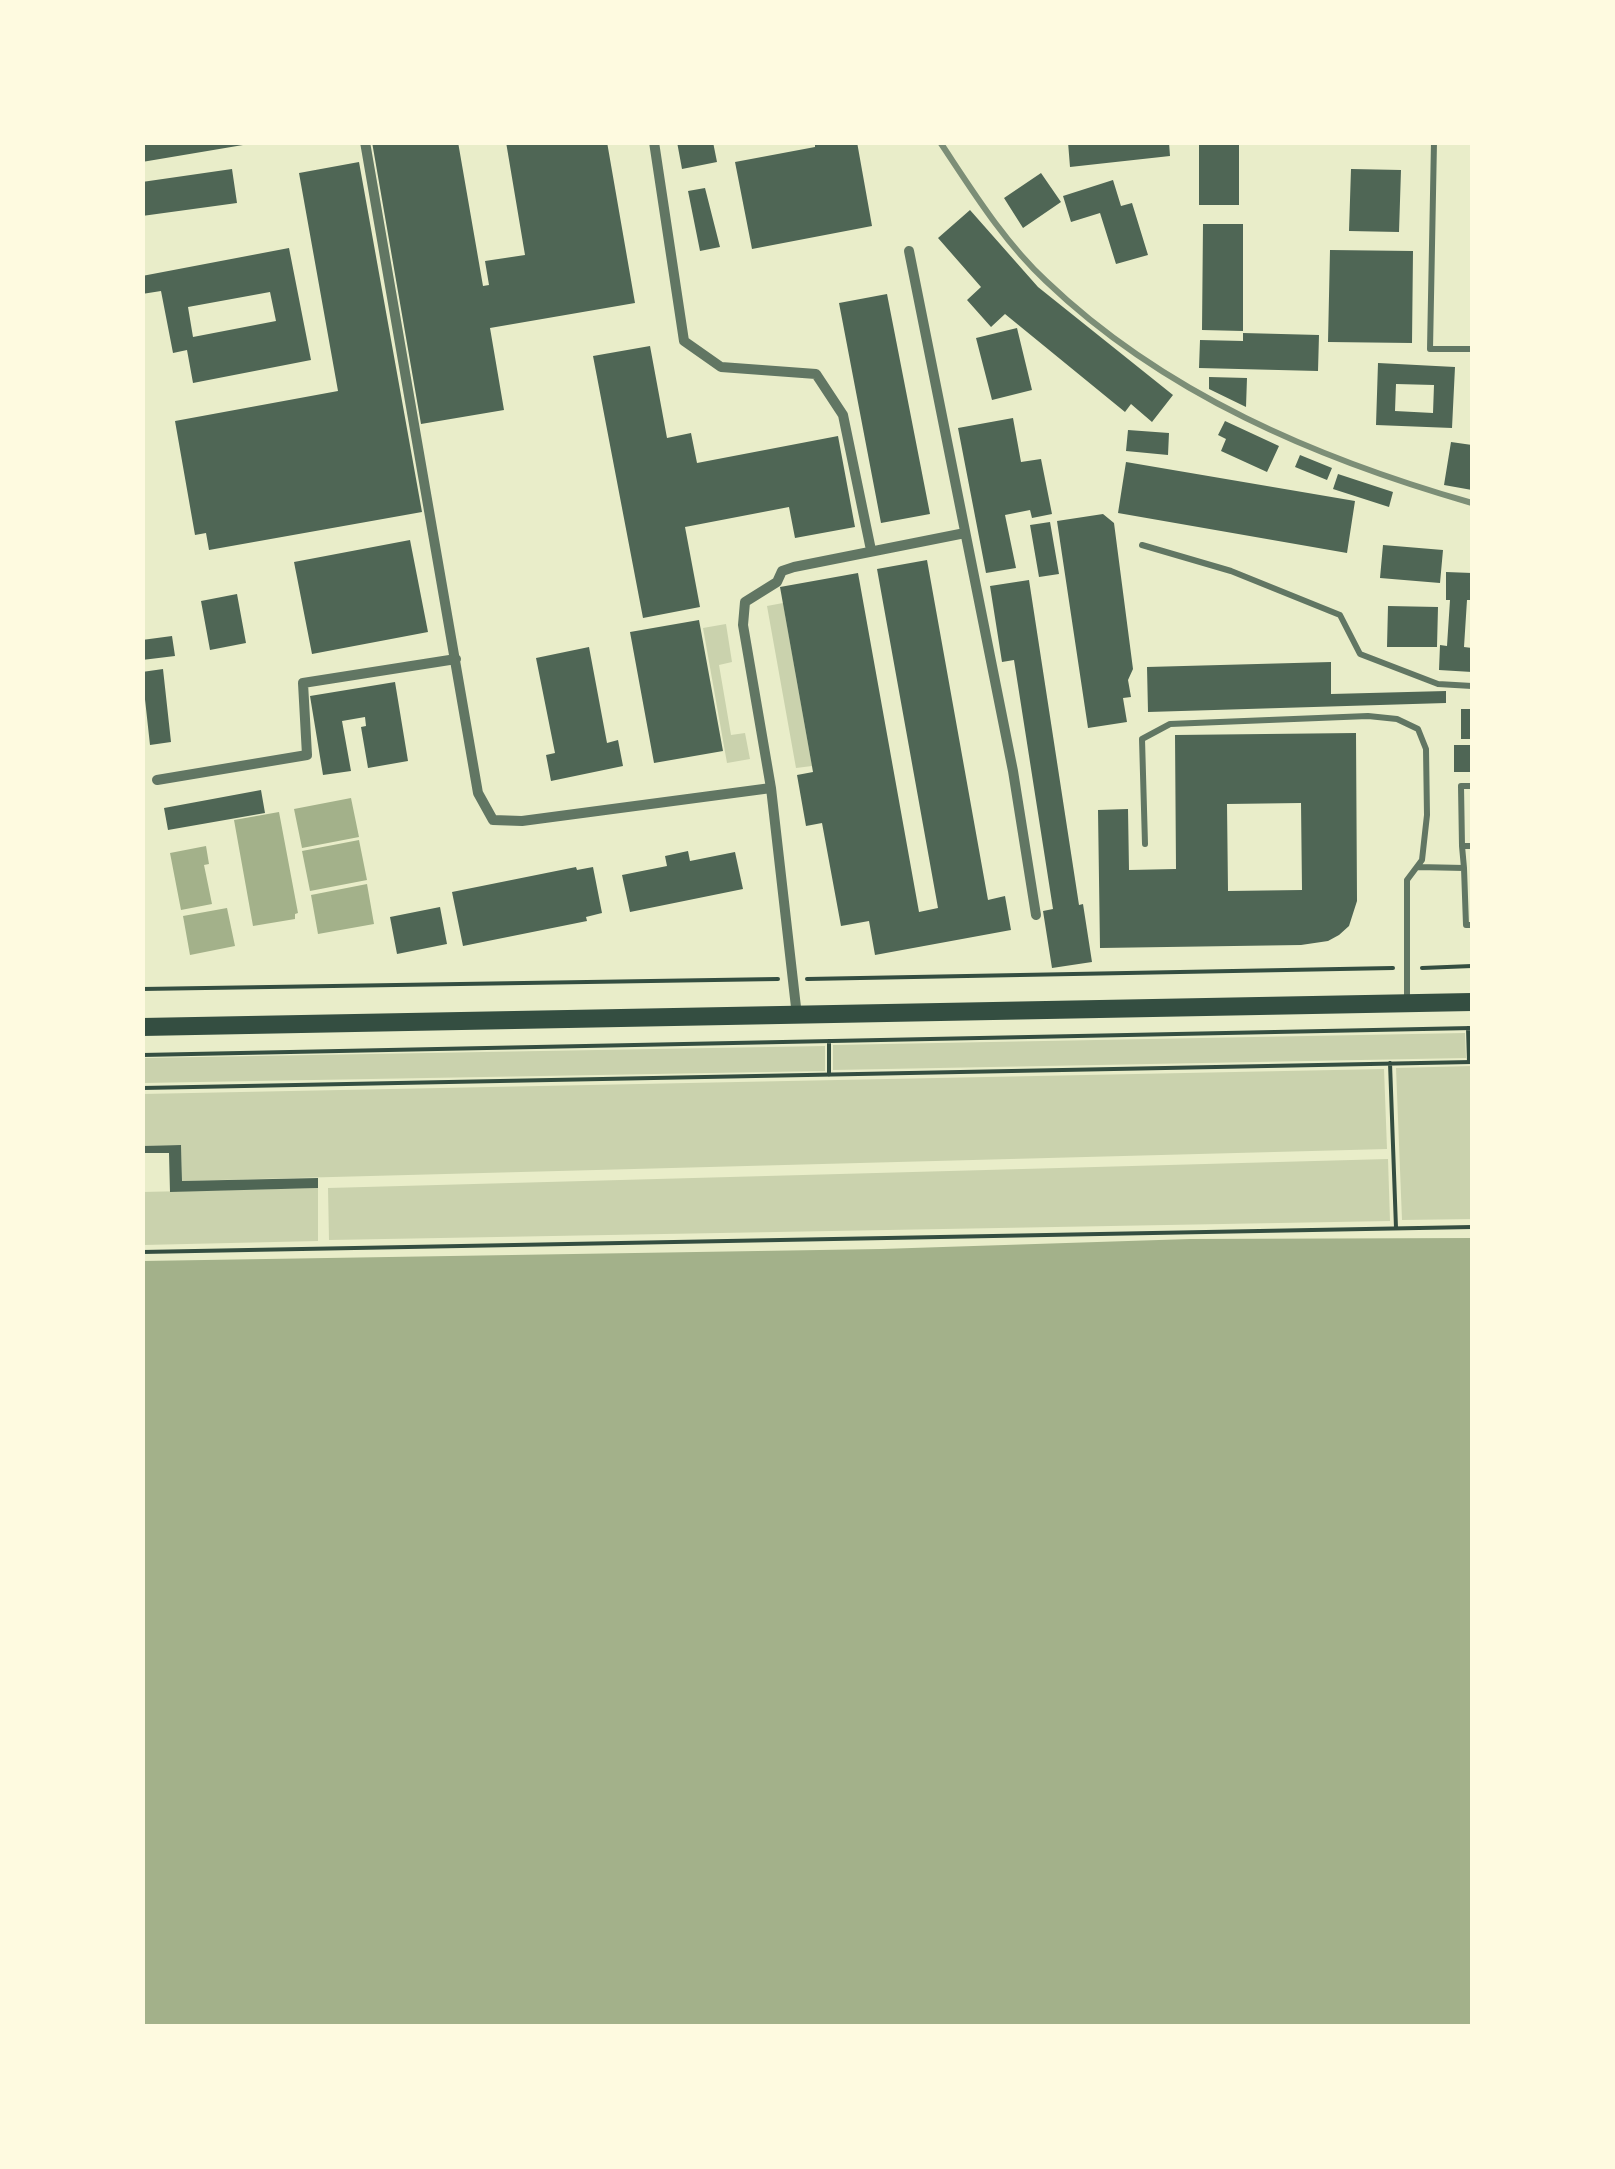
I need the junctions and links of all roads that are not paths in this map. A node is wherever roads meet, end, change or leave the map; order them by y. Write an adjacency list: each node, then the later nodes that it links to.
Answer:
1 (365, 142): 9 (street)
2 (654, 142): 8 (street)
3 (1434, 142): 5 (lane)
4 (909, 251): 6 (street)
5 (1472, 350)
6 (964, 533): 8 (street); 19 (street)
7 (1142, 546): 10 (lane)
8 (871, 550): 13 (street)
9 (456, 660): 11 (street); 13 (street)
10 (1472, 686)
11 (157, 780)
12 (1472, 786): 15 (lane)
13 (771, 788): 23 (street)
14 (1146, 844): 17 (lane)
15 (1462, 846): 16 (lane); 18 (lane)
16 (1472, 846)
17 (1416, 868): 18 (lane); 21 (lane)
18 (1464, 868): 20 (lane)
19 (1036, 915)
20 (1472, 925)
21 (1407, 1002): 22 (main road); 23 (main road)
22 (1472, 1002)
23 (797, 1016): 24 (main road)
24 (142, 1027)

